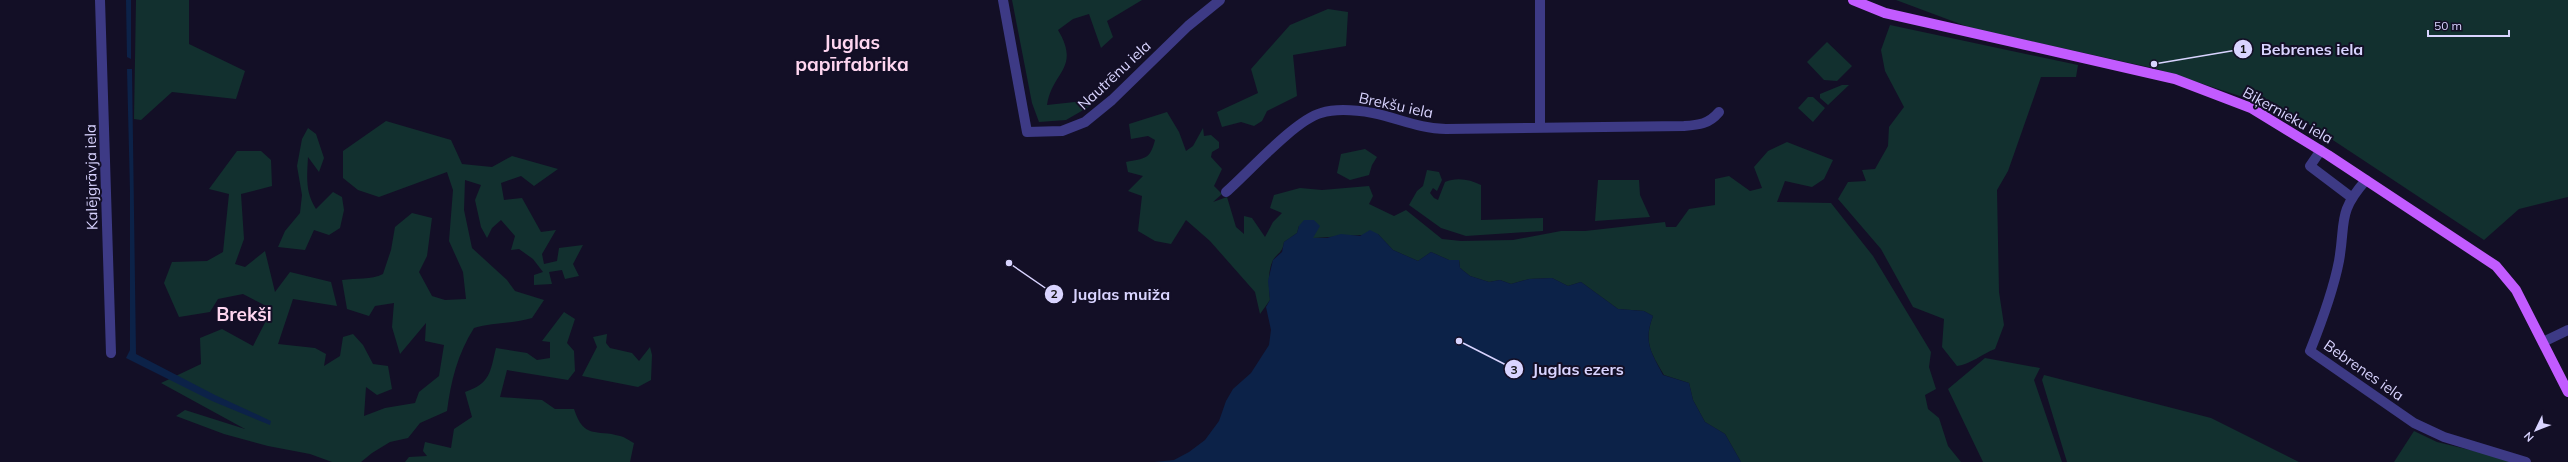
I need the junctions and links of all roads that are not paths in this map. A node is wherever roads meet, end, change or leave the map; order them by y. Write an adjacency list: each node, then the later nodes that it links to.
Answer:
1 (100, 0): 14 (street, Kalējgrāvja iela)
2 (1003, 0): 3 (street, Nautrēnu iela)
3 (1220, 0)
4 (1540, 0): 7 (street)
5 (1853, 0): 8 (main road, Biķernieku iela)
6 (1719, 112): 7 (street, Brekšu iela)
7 (1540, 127): 10 (street, Brekšu iela)
8 (2321, 150): 9 (main road, Biķernieku iela); 11 (street)
9 (2366, 180): 11 (street, Bebrenes iela); 13 (main road, Biķernieku iela)
10 (1226, 192)
11 (2351, 197): 16 (street, Bebrenes iela)
12 (2568, 330): 13 (street)
13 (2543, 342): 15 (main road, Biķernieku iela)
14 (111, 353)
15 (2568, 392)
16 (2526, 462)

